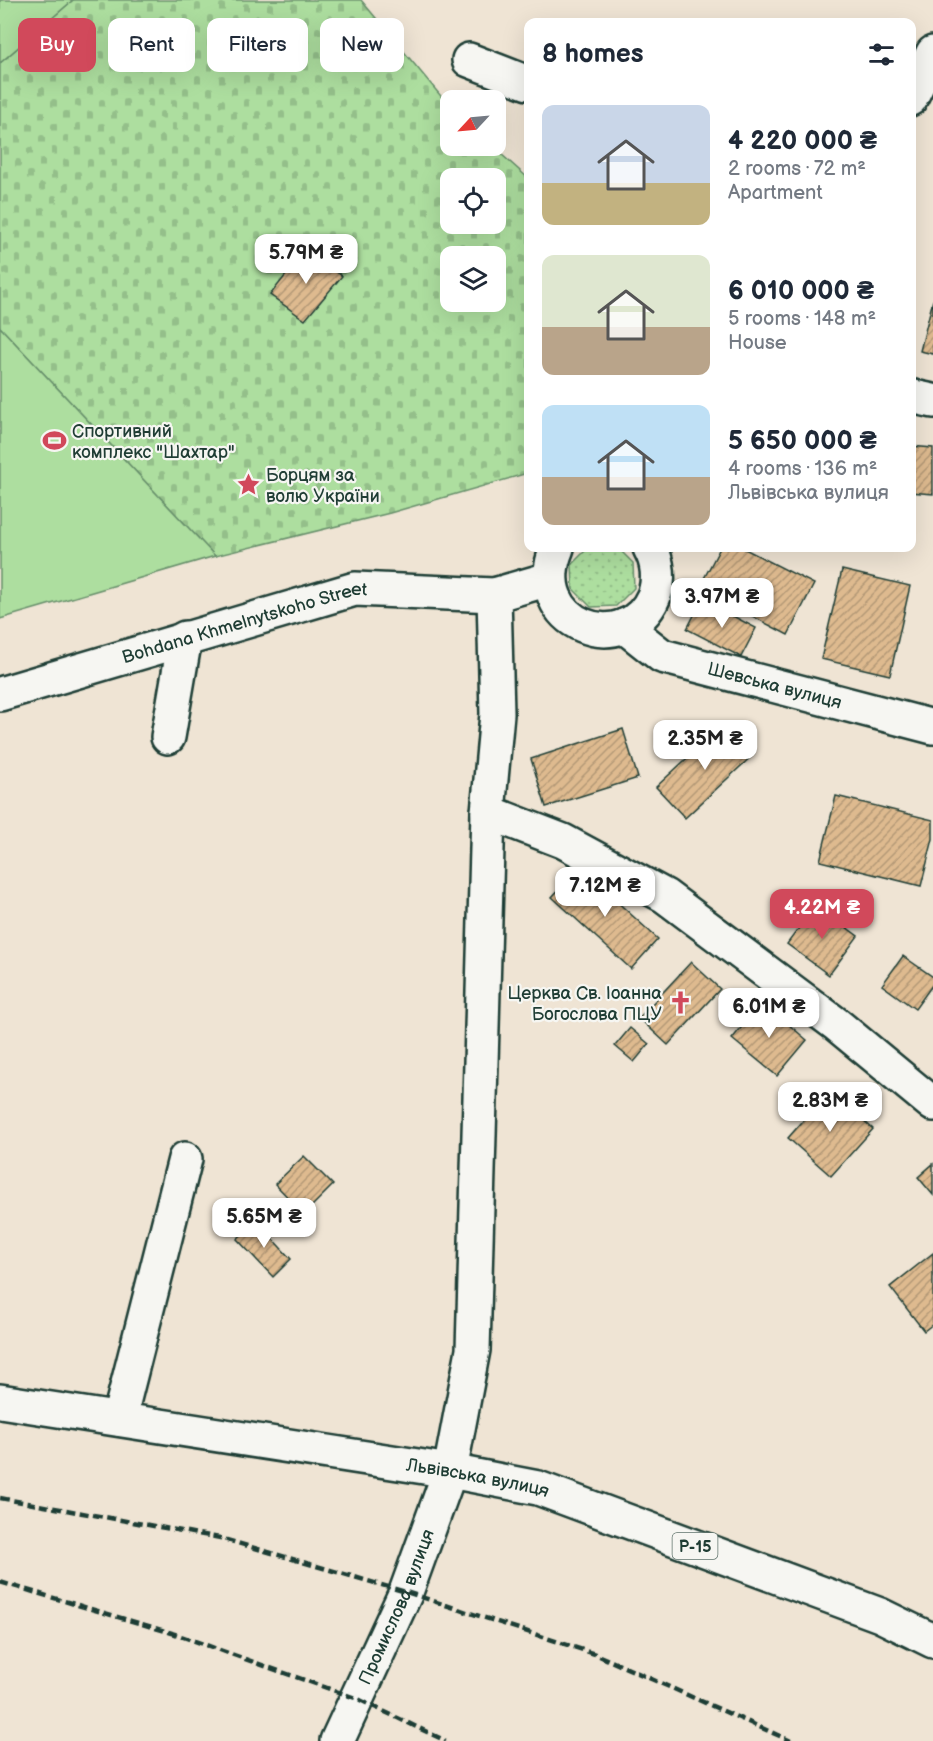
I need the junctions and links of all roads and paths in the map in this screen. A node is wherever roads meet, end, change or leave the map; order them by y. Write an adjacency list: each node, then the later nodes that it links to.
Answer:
1 (470, 60): 2 (main road)
2 (524, 81)
3 (916, 397): 4 (main road)
4 (933, 401)
5 (555, 552): 7 (main road)
6 (651, 552): 9 (main road)
7 (549, 579): 8 (main road, Bohdana Khmelnytskoho Street); 9 (main road)
8 (494, 595): 10 (main road, Bohdana Khmelnytskoho Street); 14 (main road, Промислова вулиця)
9 (624, 626): 12 (main road, Шевська вулиця)
10 (185, 638): 11 (main road, Bohdana Khmelnytskoho Street); 13 (main road)
11 (0, 694)
12 (933, 727)
13 (168, 737)
14 (488, 812): 15 (main road); 19 (main road, Промислова вулиця)
15 (933, 1104)
16 (185, 1159): 18 (main road)
17 (0, 1401): 18 (main road, Львівська вулиця)
18 (119, 1419): 19 (main road, Львівська вулиця)
19 (450, 1471): 20 (main road, Львівська вулиця / Р-15); 21 (main road, Промислова вулиця)
20 (933, 1641)
21 (337, 1741)

